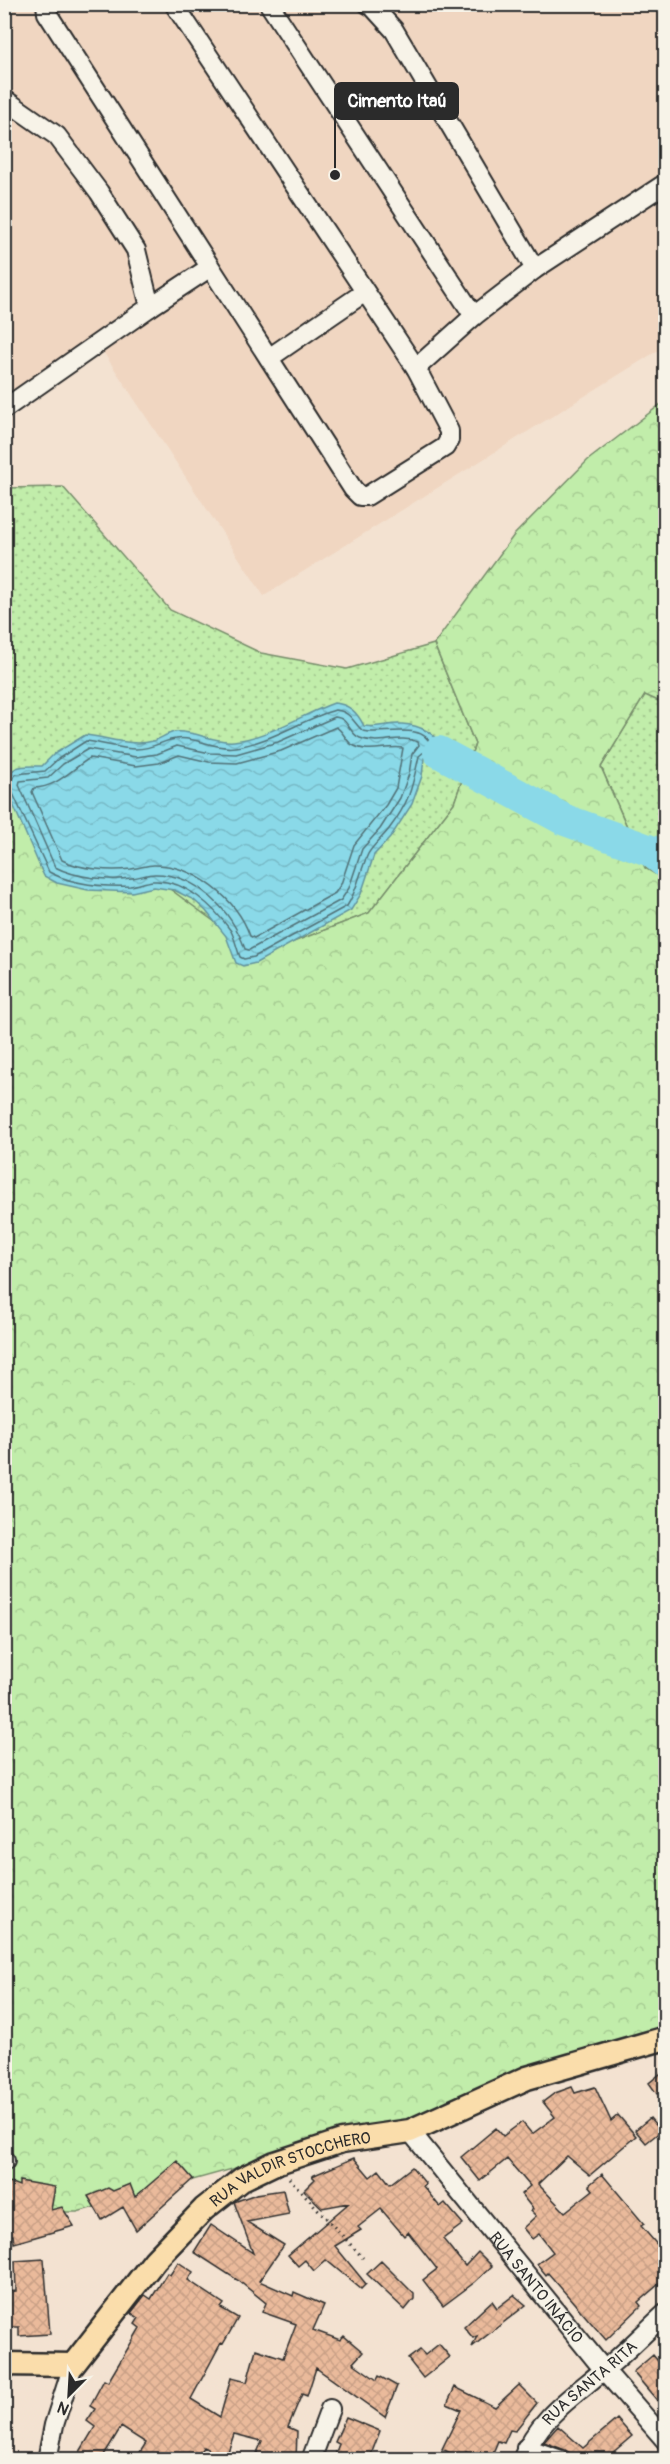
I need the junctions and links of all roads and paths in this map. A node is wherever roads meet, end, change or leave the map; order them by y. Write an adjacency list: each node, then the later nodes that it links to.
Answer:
1 (46, 4): 7 (street)
2 (269, 4): 11 (street)
3 (368, 4): 8 (street)
4 (175, 5): 9 (street)
5 (4, 99): 10 (street)
6 (666, 183): 8 (street)
7 (209, 268): 10 (street); 12 (street)
8 (535, 269): 11 (street)
9 (365, 292): 12 (street); 13 (street)
10 (150, 307): 14 (street)
11 (474, 316): 13 (street)
12 (269, 357): 13 (street)
13 (416, 368)
14 (4, 409)
15 (666, 2038): 16 (main road, RUA VALDIR STOCCHERO)
16 (410, 2131): 17 (main road, RUA VALDIR STOCCHERO); 22 (street, RUA SANTO INÁCIO)
17 (275, 2163): 18 (path); 21 (main road, RUA VALDIR STOCCHERO)
18 (363, 2258)
19 (666, 2313): 22 (street, RUA SANTA RITA)
20 (4, 2364): 21 (main road)
21 (73, 2364): 26 (street, RUA VALDIR STOCCHERO)
22 (604, 2370): 24 (street, RUA SANTO INÁCIO); 25 (street, RUA SANTA RITA)
23 (330, 2409): 27 (street)
24 (666, 2441)
25 (524, 2454): 28 (street)
26 (47, 2460)
27 (311, 2460)
28 (561, 2460)

